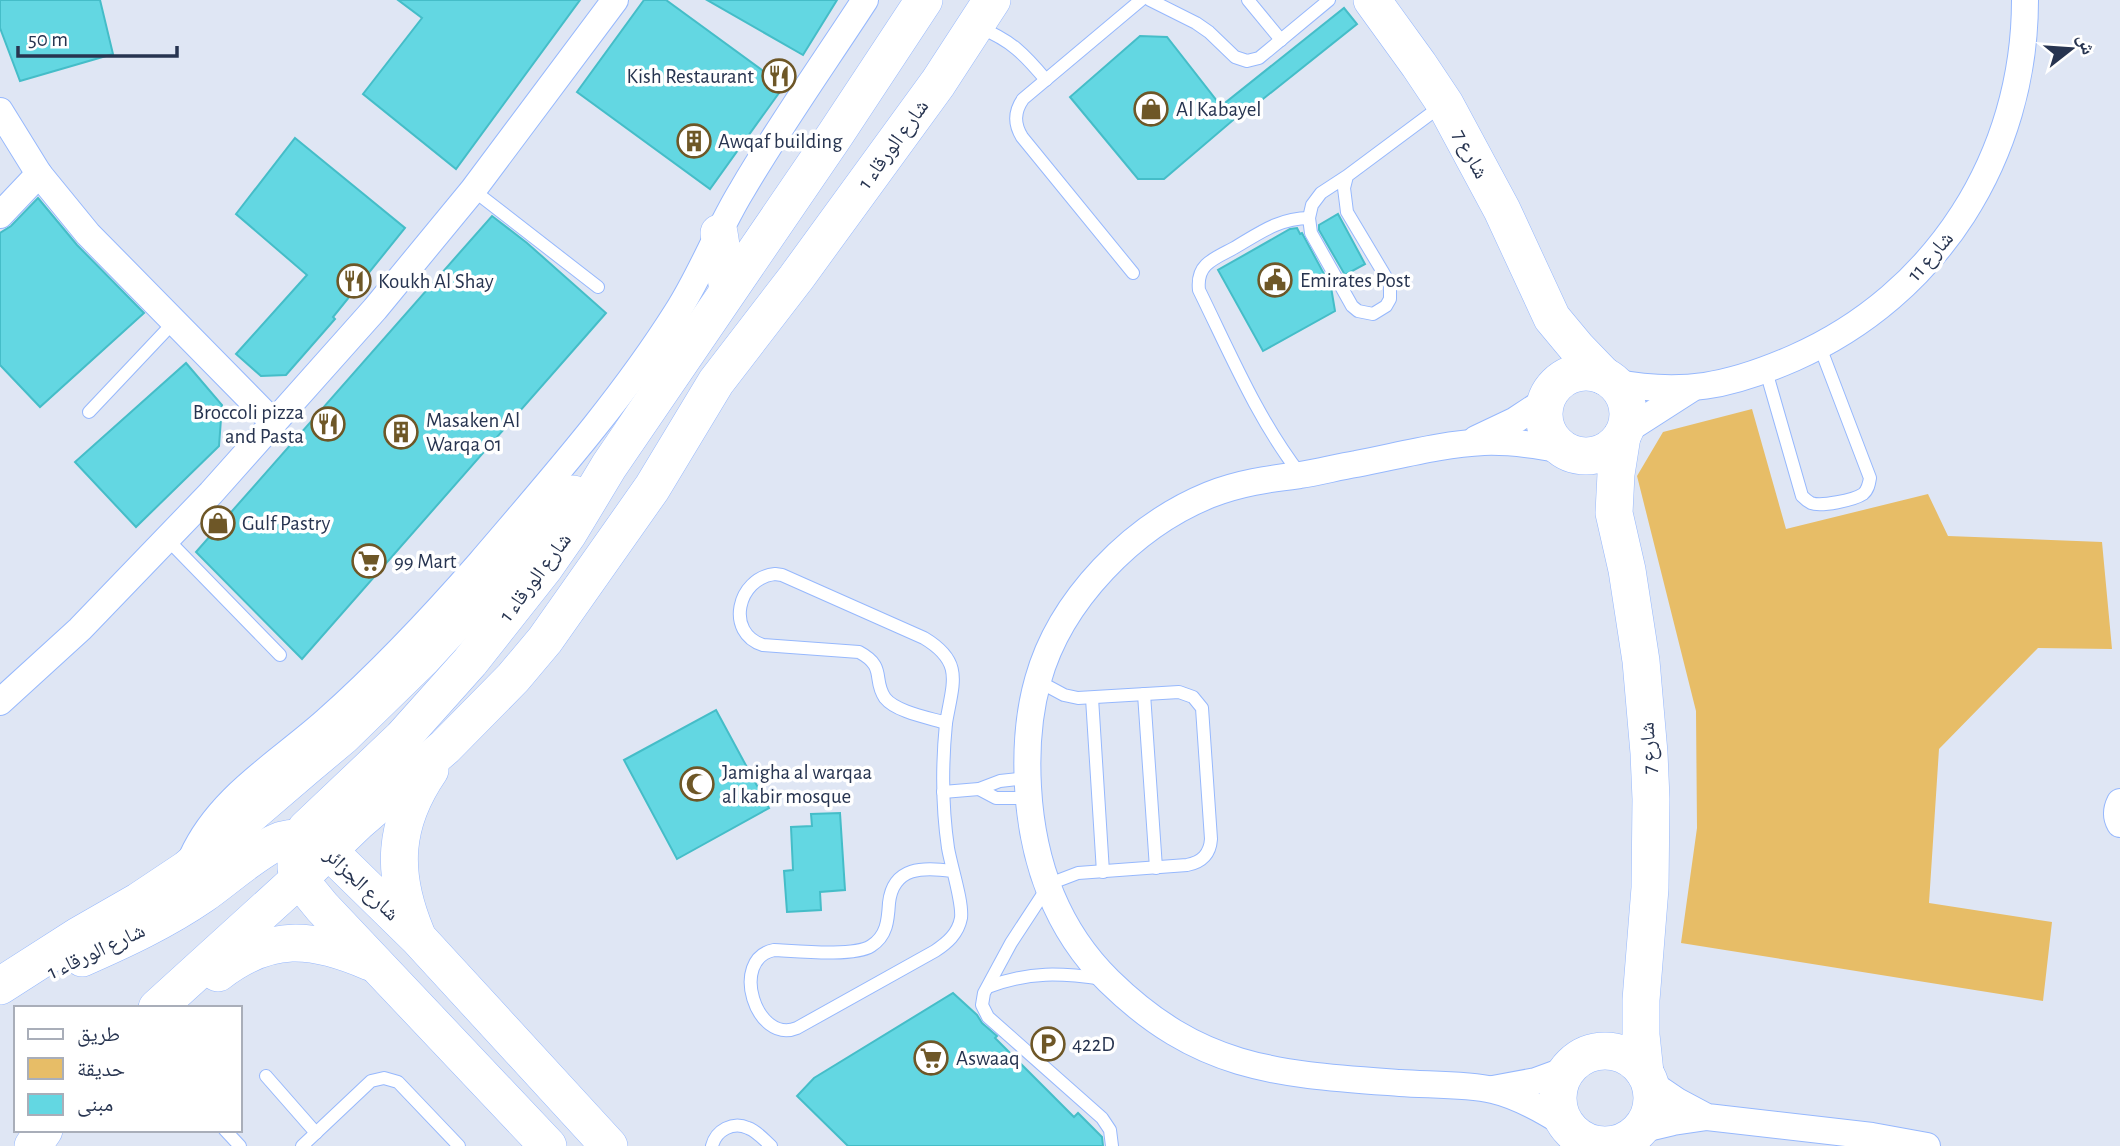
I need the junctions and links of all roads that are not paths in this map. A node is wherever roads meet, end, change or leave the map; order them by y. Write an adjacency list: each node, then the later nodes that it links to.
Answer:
1 (615, 0): 17 (street)
2 (864, 0): 20 (street)
3 (924, 0): 23 (street, شارع الورقاء 1)
4 (1141, 0): 12 (lane)
5 (1150, 0): 11 (lane)
6 (1248, 0): 11 (lane)
7 (1372, 0): 13 (street, شارع 7)
8 (2025, 0): 26 (street, شارع 11)
9 (1323, 2): 11 (lane)
10 (984, 13): 12 (lane); 46 (street, شارع الورقاء 1)
11 (1281, 40)
12 (1046, 80): 21 (lane)
13 (1445, 104): 16 (lane); 24 (street, شارع 7)
14 (0, 111): 15 (street)
15 (39, 174): 18 (street); 25 (street)
16 (1347, 176): 19 (lane); 19 (lane)
17 (474, 190): 22 (lane); 33 (street)
18 (0, 215)
19 (1309, 218): 37 (lane)
20 (719, 233): 23 (street); 55 (street)
21 (1133, 273)
22 (598, 287)
23 (728, 290): 32 (street, شارع الورقاء 1)
24 (1552, 318): 28 (street, شارع 7); 30 (street, شارع 7)
25 (174, 322): 31 (lane); 33 (street)
26 (1820, 347): 27 (street, شارع 11); 27 (lane)
27 (1766, 371): 29 (street, شارع 11)
28 (1609, 379): 29 (street, شارع 11); 30 (street); 34 (street)
29 (1692, 388): 34 (street, شارع 11)
30 (1546, 398): 35 (street); 36 (street)
31 (89, 412)
32 (646, 413): 52 (street, شارع الورقاء 1); 55 (street)
33 (273, 422): 39 (street)
34 (1623, 434): 36 (street); 38 (street, شارع 7)
35 (1462, 444): 36 (street); 37 (street)
36 (1565, 451): 38 (street, شارع 7)
37 (1300, 474): 41 (street)
38 (1614, 513): 63 (street, شارع 7)
39 (166, 538): 40 (lane); 44 (street)
40 (280, 655)
41 (1038, 681): 43 (lane); 47 (street)
42 (1144, 694): 43 (lane); 54 (lane); 54 (lane)
43 (1092, 698): 57 (lane)
44 (0, 702)
45 (946, 723): 45 (lane); 49 (lane)
46 (445, 747): 52 (street, شارع الورقاء 1); 60 (street)
47 (1028, 788): 48 (lane); 48 (lane); 59 (street)
48 (979, 789): 49 (lane)
49 (943, 792): 56 (lane)
50 (2120, 803): 51 (street)
51 (2120, 824)
52 (314, 844): 53 (street, شارع الورقاء 1); 58 (street, شارع الجزائر); 60 (street, شارع الجزائر)
53 (258, 855): 66 (street, شارع الورقاء 1); 67 (street)
54 (1156, 868): 57 (lane)
55 (187, 869): 64 (street)
56 (952, 871): 56 (lane)
57 (1103, 872): 59 (lane)
58 (299, 879): 61 (street, شارع الجزائر); 68 (street)
59 (1047, 888): 62 (street); 65 (lane)
60 (418, 938): 84 (street, شارع الجزائر)
61 (377, 965): 69 (street); 83 (street, شارع الجزائر)
62 (1107, 979): 65 (lane); 73 (street)
63 (1642, 985): 70 (street, شارع 7); 72 (street, شارع 7)
64 (0, 986)
65 (988, 987): 87 (lane)
66 (0, 1000)
67 (132, 1006)
68 (159, 1006)
69 (179, 1006)
70 (1581, 1060): 72 (street); 73 (street); 77 (street)
71 (266, 1076): 76 (lane)
72 (1647, 1077): 74 (street); 79 (street)
73 (1491, 1090): 77 (street)
74 (1707, 1117): 78 (street); 79 (street)
75 (227, 1132): 80 (lane)
76 (316, 1133): 81 (lane); 82 (lane)
77 (1574, 1135): 79 (street)
78 (1815, 1138): 88 (street)
79 (1630, 1139)
80 (240, 1146)
81 (302, 1146)
82 (459, 1146)
83 (548, 1146)
84 (609, 1146)
85 (712, 1146): 86 (lane)
86 (771, 1146)
87 (1112, 1146)
88 (1927, 1146)

